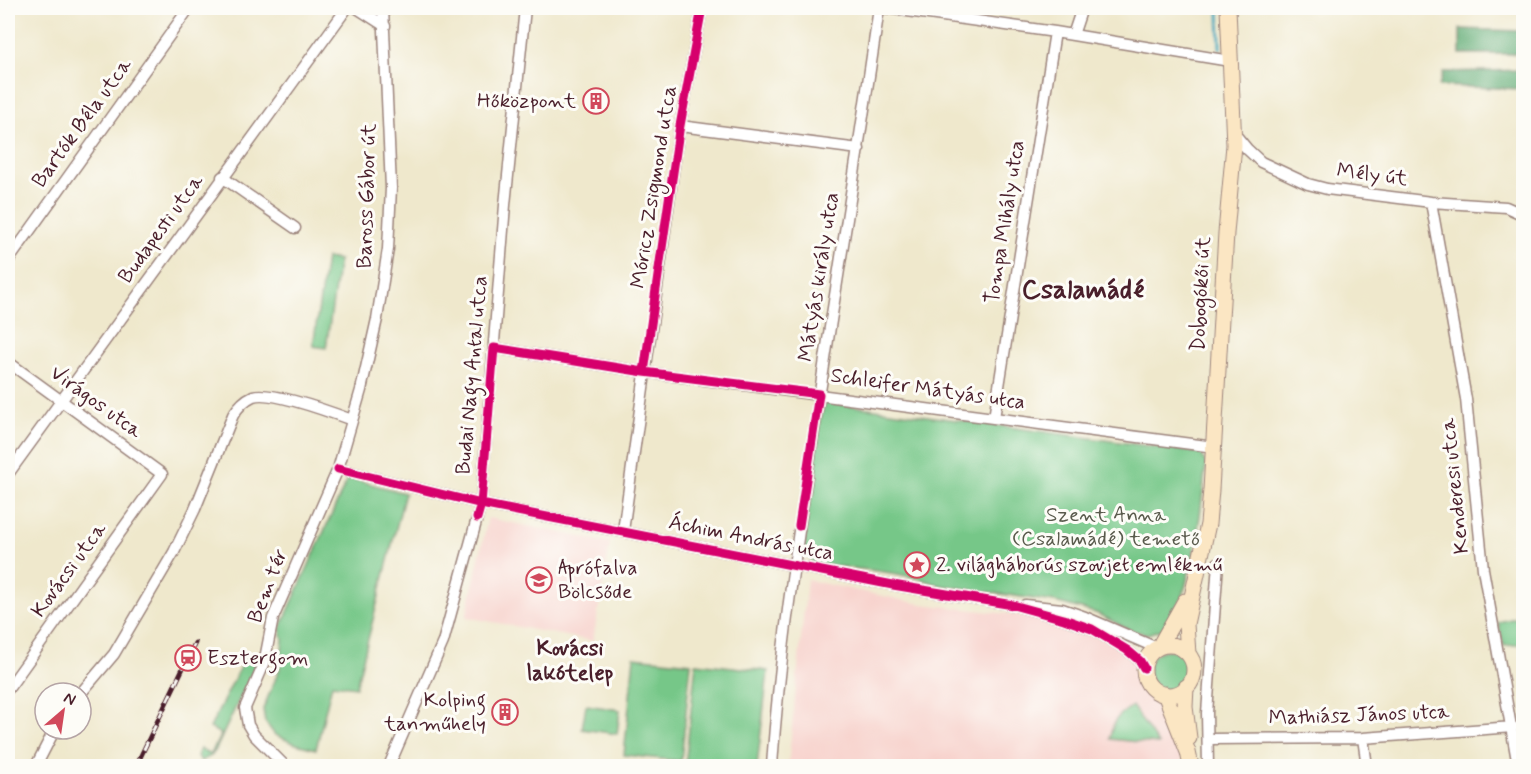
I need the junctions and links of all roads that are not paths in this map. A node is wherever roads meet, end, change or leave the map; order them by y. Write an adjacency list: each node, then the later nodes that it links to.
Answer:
1 (189, 8): 22 (street, Bartók Béla utca)
2 (346, 8): 18 (street, Budapesti utca)
3 (357, 8): 11 (street)
4 (383, 8): 11 (street, Baross Gábor út)
5 (525, 8): 23 (street, Budai Nagy Antal utca)
6 (702, 8): 15 (street, Móricz Zsigmond utca)
7 (879, 8): 17 (street, Mátyás király utca)
8 (886, 8): 12 (street)
9 (1082, 8): 13 (street)
10 (1228, 8): 14 (main road, Dobogókői út)
11 (385, 26): 29 (street, Baross Gábor út)
12 (1055, 32): 13 (street); 28 (street, Tompa Mihály utca)
13 (1073, 35): 14 (street)
14 (1230, 62): 16 (main road, Dobogókői út)
15 (680, 126): 17 (street); 25 (street, Móricz Zsigmond utca)
16 (1233, 131): 19 (street, Mély út); 30 (main road, Dobogókői út)
17 (860, 149): 26 (street, Mátyás király utca)
18 (222, 177): 21 (street); 27 (street, Budapesti utca)
19 (1431, 202): 20 (street, Mély út); 47 (street, Kenderesi utca)
20 (1524, 215)
21 (295, 228)
22 (8, 261)
23 (494, 348): 25 (street, Schleifer Mátyás utca); 34 (street, Budai Nagy Antal utca)
24 (8, 362): 27 (street, Virágos utca)
25 (644, 372): 26 (street, Schleifer Mátyás utca); 35 (street, Móricz Zsigmond utca)
26 (819, 394): 28 (street, Schleifer Mátyás utca); 36 (street, Mátyás király utca)
27 (62, 400): 32 (street, Budapesti utca); 33 (street, Virágos utca)
28 (994, 418): 30 (street, Schleifer Mátyás utca)
29 (352, 420): 31 (street, Baross Gábor út); 43 (street)
30 (1214, 447): 38 (main road, Dobogókői út)
31 (338, 469): 34 (street, Áchim András utca); 53 (street, Bem tér)
32 (8, 474)
33 (162, 474): 45 (street, Kovácsi utca)
34 (481, 504): 35 (street, Áchim András utca); 54 (street, Budai Nagy Antal utca)
35 (623, 531): 36 (street, Áchim András utca)
36 (794, 564): 39 (street, Áchim András utca); 55 (street, Mátyás király utca)
37 (1218, 564): 49 (street)
38 (1194, 582): 40 (main road, Dobogókői út); 41 (main road, Dobogókői út)
39 (1013, 605): 40 (street, Áchim András utca); 42 (street, Áchim András utca)
40 (1158, 648): 41 (main road); 42 (main road)
41 (1188, 654): 44 (main road)
42 (1144, 668): 46 (main road)
43 (92, 681)
44 (1186, 687): 46 (main road); 51 (main road)
45 (8, 689)
46 (1165, 694): 51 (main road)
47 (1513, 728): 48 (street, Mathiász János utca); 58 (street, Kenderesi utca)
48 (1363, 738): 49 (street, Mathiász János utca); 57 (street)
49 (1208, 740): 56 (street)
50 (49, 741): 52 (street)
51 (1190, 759)
52 (36, 766)
53 (285, 766)
54 (389, 766)
55 (772, 766)
56 (1208, 766)
57 (1366, 766)
58 (1518, 766)

